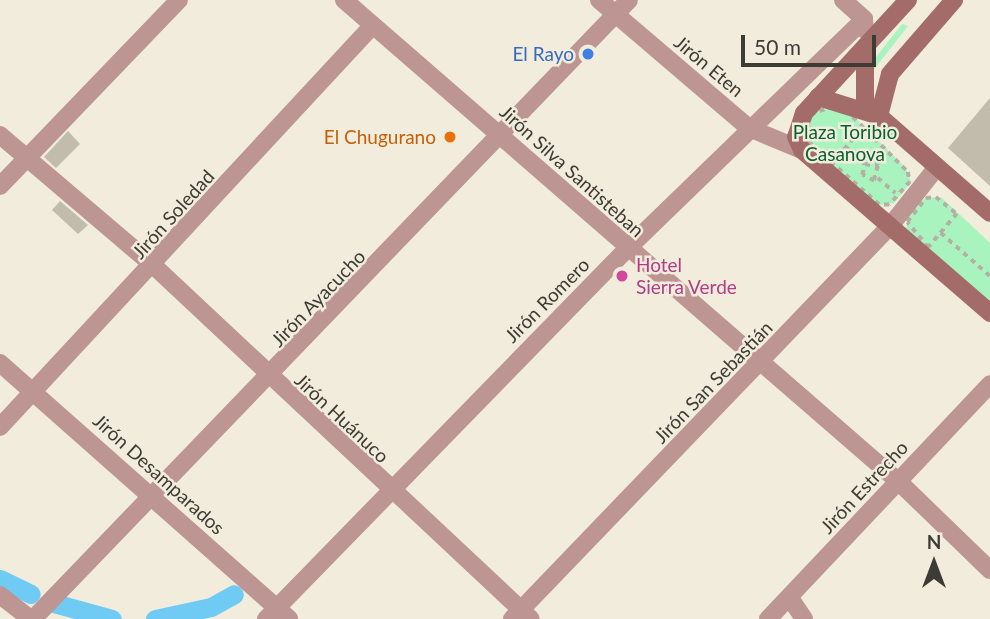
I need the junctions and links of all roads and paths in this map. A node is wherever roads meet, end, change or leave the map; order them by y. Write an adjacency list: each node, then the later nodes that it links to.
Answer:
1 (179, 0): 22 (street)
2 (344, 0): 10 (street, Jirón Silva Santisteban)
3 (598, 0): 8 (street, Jirón Eten)
4 (629, 0): 8 (street, Jirón Ayacucho)
5 (843, 0): 9 (street)
6 (908, 0): 11 (main road)
7 (954, 0): 14 (main road)
8 (615, 15): 16 (street, Jirón Eten); 18 (street, Jirón Ayacucho)
9 (864, 19): 11 (street); 13 (street, Jirón Romero)
10 (373, 25): 18 (street, Jirón Silva Santisteban); 36 (street, Jirón Soledad)
11 (865, 48): 12 (main road); 14 (main road)
12 (818, 97): 13 (street); 14 (main road); 20 (main road)
13 (788, 99): 16 (street, Jirón Romero)
14 (872, 112): 26 (main road)
15 (863, 127): 19 (path); 21 (path); 23 (path)
16 (749, 128): 20 (street, Jirón Eten); 35 (street, Jirón Romero)
17 (0, 135): 22 (street, Jirón Huánuco)
18 (502, 135): 35 (street, Jirón Silva Santisteban); 41 (street, Jirón Ayacucho)
19 (846, 147): 23 (path); 24 (path)
20 (802, 150): 32 (main road)
21 (887, 150): 25 (path); 29 (path)
22 (28, 157): 28 (street); 36 (street, Jirón Huánuco)
23 (831, 164): 29 (path)
24 (865, 164): 25 (path); 27 (path)
25 (876, 165): 27 (path)
26 (937, 167): 31 (main road); 32 (street, Jirón San Sebastián)
27 (878, 178): 29 (path)
28 (0, 186)
29 (899, 196)
30 (915, 209): 33 (path)
31 (990, 213)
32 (891, 225): 38 (main road); 40 (street, Jirón San Sebastián)
33 (941, 233): 34 (path); 37 (path)
34 (928, 248)
35 (627, 249): 40 (street, Jirón Silva Santisteban); 46 (street, Jirón Romero)
36 (154, 266): 41 (street, Jirón Huánuco); 43 (street, Jirón Soledad)
37 (990, 276)
38 (990, 313)
39 (0, 363): 43 (street, Jirón Desamparados)
40 (760, 365): 45 (street, Jirón Silva Santisteban); 52 (street, Jirón San Sebastián)
41 (270, 379): 46 (street, Jirón Huánuco); 47 (street, Jirón Ayacucho)
42 (990, 384): 45 (street, Jirón Estrecho)
43 (34, 392): 44 (street, Jirón Soledad); 47 (street, Jirón Desamparados)
44 (0, 427)
45 (898, 481): 48 (street, Jirón Silva Santisteban); 50 (street, Jirón Estrecho)
46 (388, 491): 51 (street, Jirón Romero); 52 (street, Jirón Huánuco)
47 (153, 495): 51 (street, Jirón Desamparados); 53 (street, Jirón Ayacucho)
48 (990, 570)
49 (0, 595): 53 (street)
50 (790, 598): 54 (street, Jirón Estrecho); 55 (street)
51 (277, 615)
52 (522, 616)
53 (32, 619)
54 (768, 619)
55 (804, 619)

